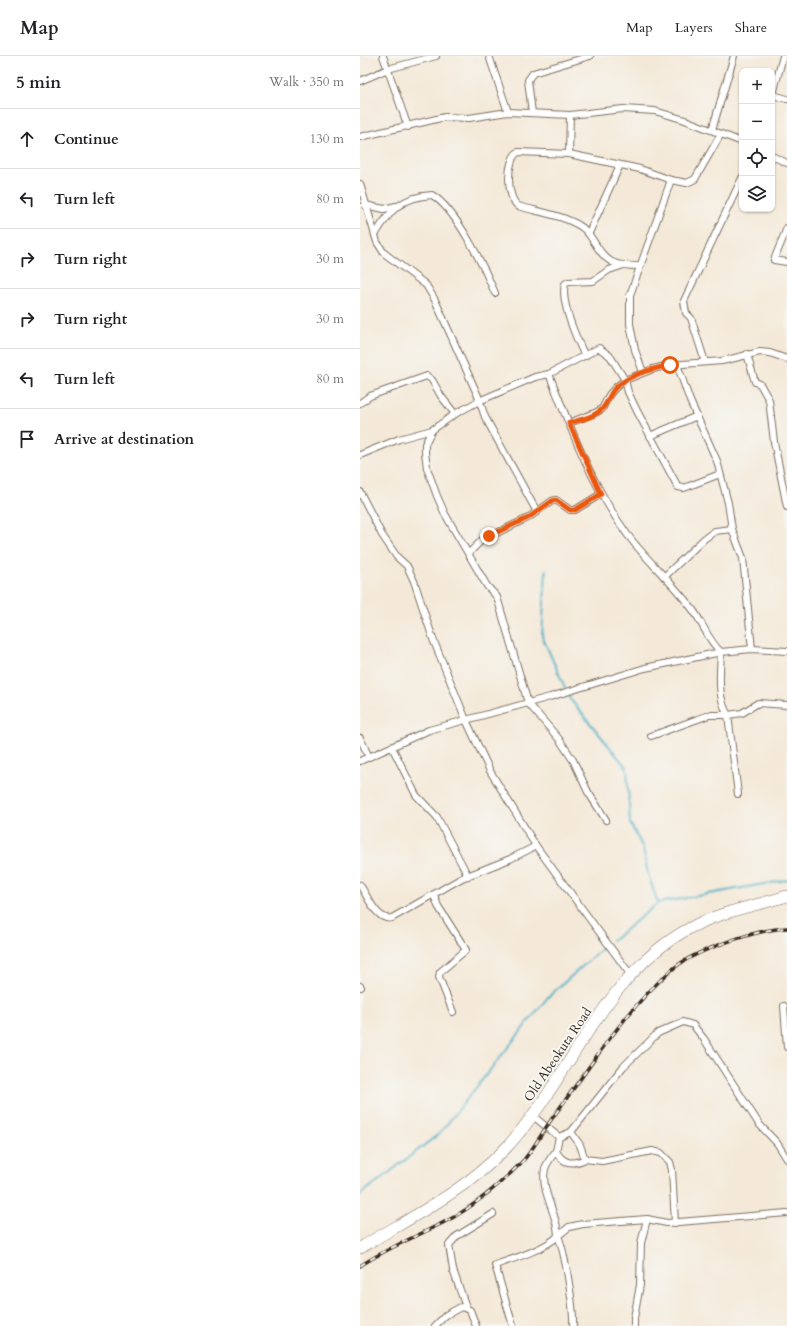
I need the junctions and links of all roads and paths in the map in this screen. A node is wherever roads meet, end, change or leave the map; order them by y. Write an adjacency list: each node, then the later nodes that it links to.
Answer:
1 (383, 56): 7 (street)
2 (436, 56): 7 (street)
3 (489, 56): 12 (street)
4 (590, 56): 13 (street)
5 (734, 56): 16 (street)
6 (783, 56): 9 (street)
7 (388, 69): 8 (street); 15 (street)
8 (360, 81)
9 (775, 85)
10 (775, 97): 11 (street)
11 (787, 99)
12 (508, 112): 13 (street); 15 (street)
13 (532, 113): 14 (street)
14 (570, 115): 16 (street); 20 (street)
15 (408, 127): 18 (street)
16 (712, 130): 17 (street)
17 (722, 134): 19 (street); 24 (street)
18 (360, 137)
19 (739, 141)
20 (569, 154): 23 (street); 30 (street)
21 (775, 157): 22 (street)
22 (787, 163)
23 (620, 164): 24 (street); 30 (street)
24 (671, 180): 34 (street)
25 (360, 184): 27 (street)
26 (739, 184): 39 (street)
27 (365, 205): 28 (street); 31 (street)
28 (396, 206): 31 (street); 35 (street)
29 (787, 228): 32 (street)
30 (589, 233): 33 (street)
31 (375, 235): 44 (street)
32 (787, 262)
33 (622, 266): 34 (street); 37 (street)
34 (640, 266): 41 (street)
35 (495, 293)
36 (747, 354): 38 (street); 39 (street); 55 (street)
37 (585, 356): 42 (street); 43 (street)
38 (787, 359)
39 (704, 362): 40 (street)
40 (677, 364): 41 (street); 47 (street)
41 (643, 372): 43 (street)
42 (549, 374): 44 (street); 48 (street)
43 (625, 380): 48 (street); 50 (street)
44 (479, 401): 46 (street); 56 (street)
45 (360, 404): 46 (street)
46 (455, 414): 49 (street)
47 (697, 416): 50 (street); 52 (street)
48 (569, 423): 54 (street)
49 (432, 430): 51 (street); 58 (street)
50 (650, 436): 52 (street)
51 (360, 455)
52 (720, 474): 57 (street)
53 (360, 492): 66 (street)
54 (601, 494): 56 (street); 59 (street)
55 (787, 507)
56 (537, 512): 58 (street)
57 (732, 529): 59 (street); 60 (street)
58 (469, 552): 63 (street)
59 (664, 578): 62 (street)
60 (752, 649): 61 (street); 62 (street)
61 (787, 650)
62 (721, 652): 63 (street); 65 (street)
63 (528, 703): 66 (street); 73 (street)
64 (787, 705): 65 (street)
65 (728, 715): 67 (street); 72 (street)
66 (466, 720): 69 (street); 74 (street)
67 (651, 736)
68 (360, 738): 70 (street)
69 (392, 747): 70 (street); 75 (street)
70 (369, 757): 71 (street)
71 (360, 762)
72 (738, 794)
73 (606, 820)
74 (536, 846): 75 (street); 79 (street)
75 (468, 876): 77 (street)
76 (360, 885): 77 (street)
77 (434, 895): 81 (street)
78 (787, 896): 79 (highway, Old Abeokuta Road)
79 (630, 974): 83 (highway, Old Abeokuta Road)
80 (784, 1006): 82 (street)
81 (453, 1012)
82 (787, 1046)
83 (533, 1116): 85 (street); 94 (highway, Old Abeokuta Road)
84 (571, 1132): 85 (street); 87 (street); 88 (street)
85 (559, 1137): 86 (street)
86 (556, 1151): 88 (street); 93 (street)
87 (787, 1158)
88 (585, 1159): 92 (street)
89 (787, 1213): 92 (street)
90 (493, 1214): 95 (street)
91 (647, 1219): 92 (street); 93 (street); 100 (street)
92 (675, 1223)
93 (558, 1236): 98 (street); 99 (street)
94 (360, 1248)
95 (466, 1307): 96 (street); 97 (street)
96 (435, 1326)
97 (476, 1326)
98 (513, 1326)
99 (573, 1326)
100 (634, 1326)

